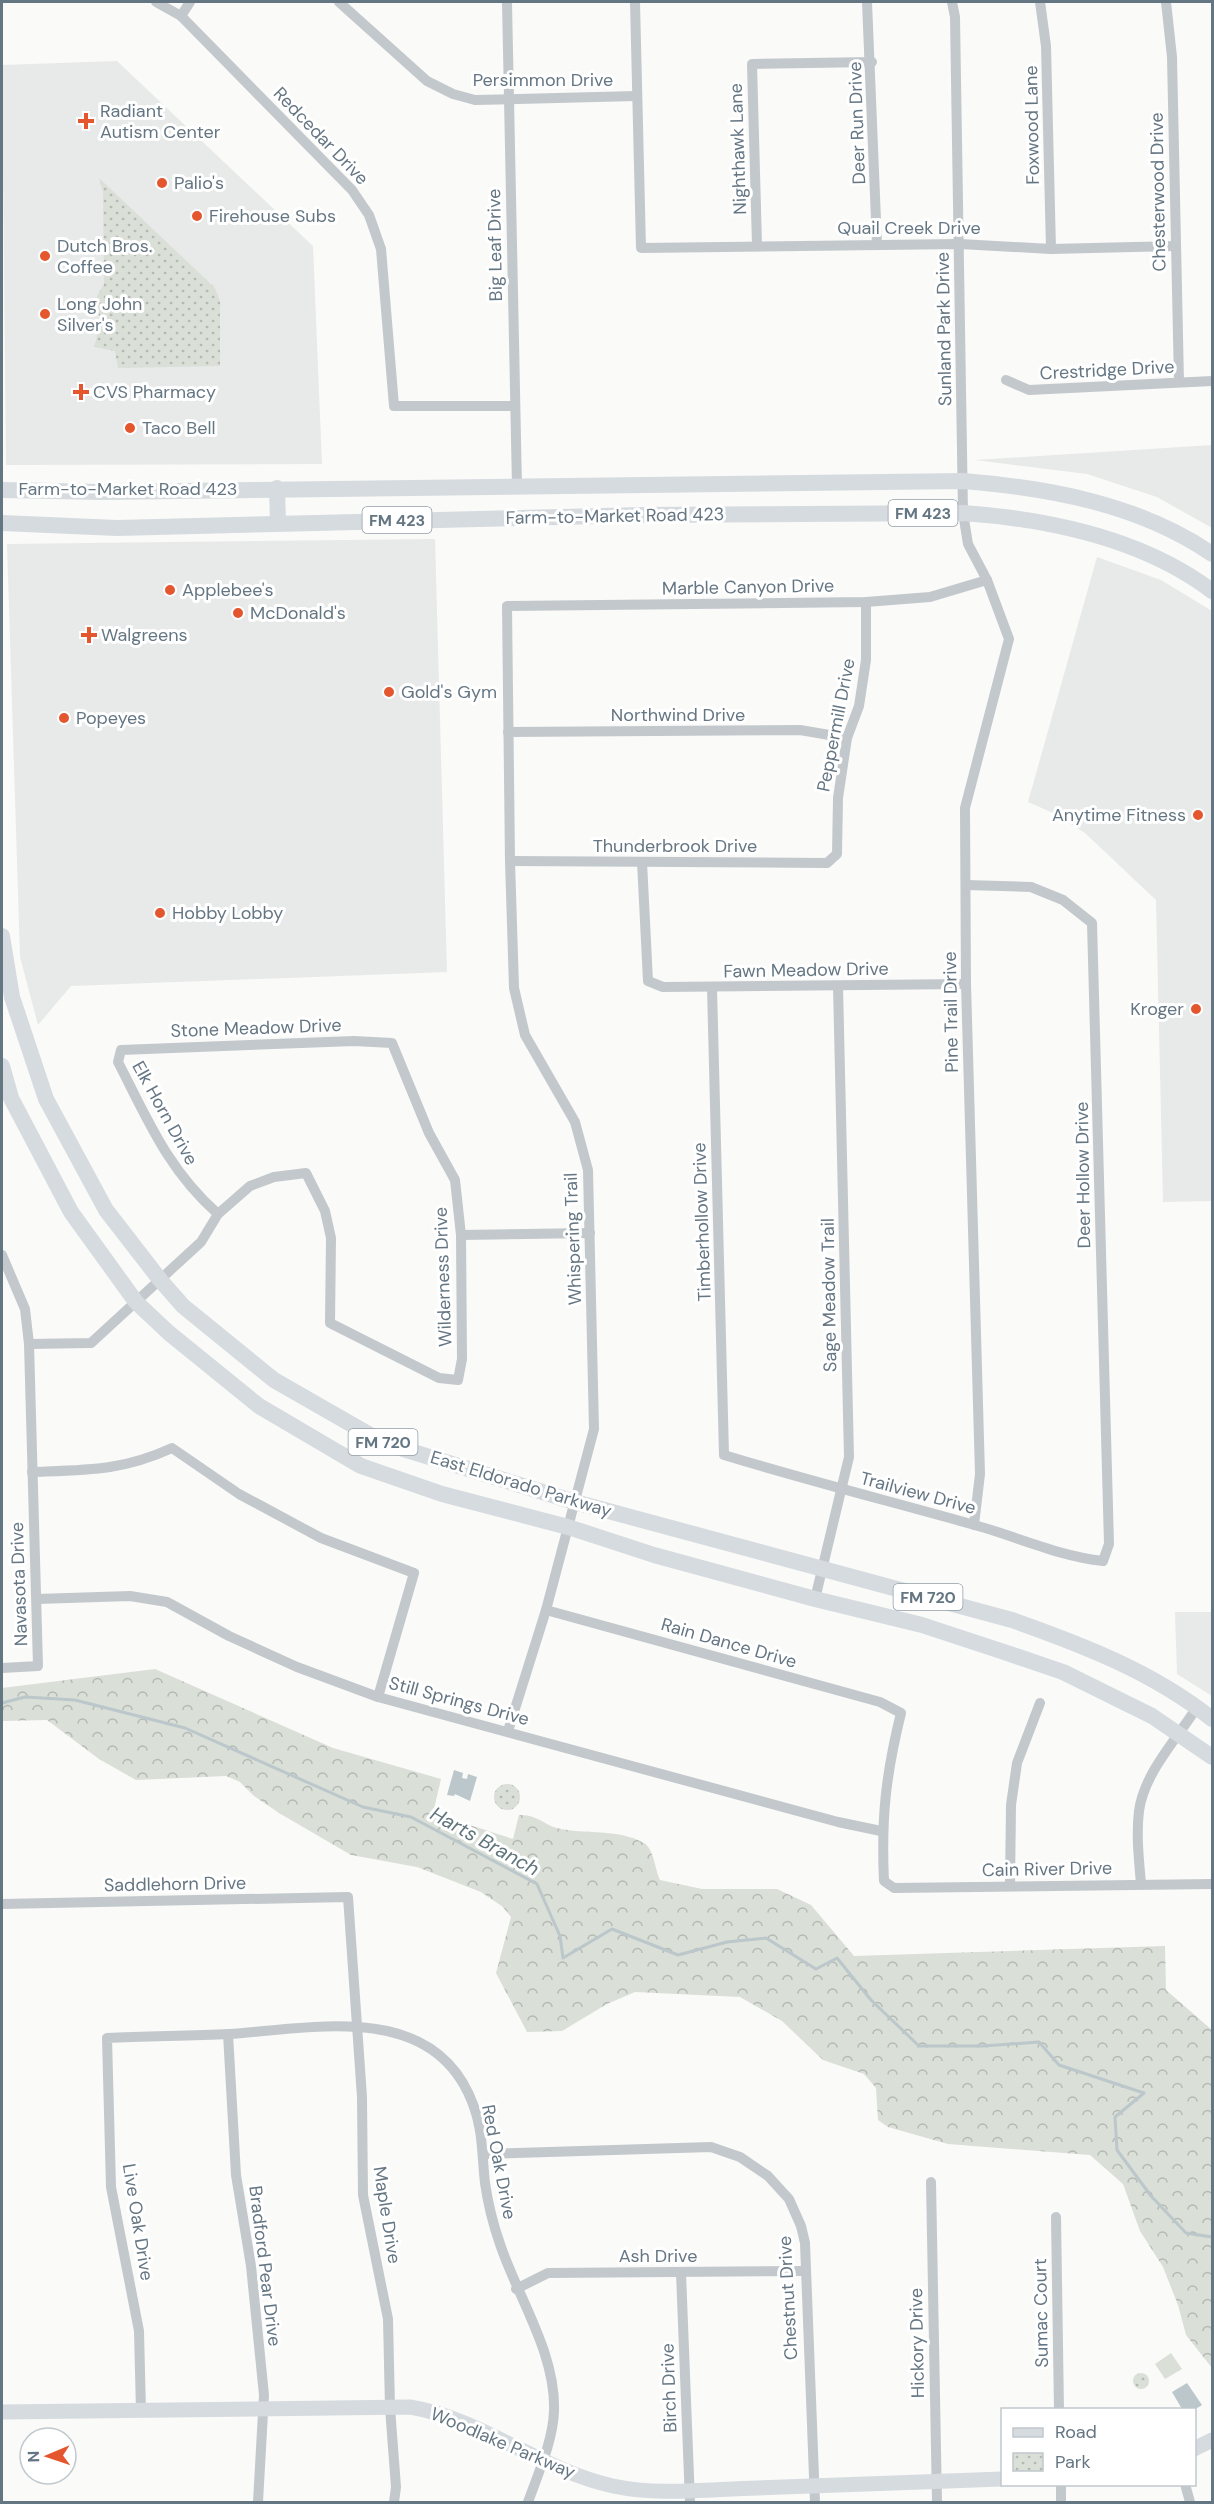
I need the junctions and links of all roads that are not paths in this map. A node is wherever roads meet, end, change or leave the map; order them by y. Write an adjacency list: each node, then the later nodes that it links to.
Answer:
1 (156, 2): 10 (street, Redcedar Drive)
2 (190, 2): 10 (street)
3 (339, 2): 13 (street, Persimmon Drive)
4 (507, 2): 13 (street, Big Leaf Drive)
5 (635, 2): 12 (street)
6 (867, 2): 11 (street, Deer Run Drive)
7 (952, 2): 15 (street, Sunland Park Drive)
8 (1040, 2): 18 (street, Foxwood Lane)
9 (1166, 2): 17 (street, Chesterwood Drive)
10 (181, 16): 22 (street, Redcedar Drive)
11 (872, 62): 14 (street, Deer Run Drive); 16 (street, Nighthawk Lane)
12 (636, 96): 13 (street, Persimmon Drive); 16 (street, Quail Creek Drive)
13 (509, 99): 22 (street, Big Leaf Drive)
14 (878, 244): 15 (street, Quail Creek Drive); 16 (street, Quail Creek Drive)
15 (960, 244): 18 (street, Quail Creek Drive); 23 (street, Sunland Park Drive)
16 (757, 245)
17 (1176, 246): 18 (street, Quail Creek Drive); 21 (street, Chesterwood Drive)
18 (1051, 249)
19 (1006, 380): 21 (street, Crestridge Drive)
20 (1212, 381): 21 (street, Crestridge Drive)
21 (1179, 382)
22 (515, 406): 25 (street, Big Leaf Drive)
23 (963, 481): 24 (main road, Farm-to-Market Road 423 / FM 423); 28 (street, Sunland Park Drive); 32 (main road, Farm-to-Market Road 423 / FM 423)
24 (642, 486): 25 (main road, Farm-to-Market Road 423 / FM 423); 29 (main road)
25 (517, 487): 26 (main road, Farm-to-Market Road 423 / FM 423)
26 (277, 488): 27 (main road, Farm-to-Market Road 423 / FM 423); 30 (main road)
27 (2, 490)
28 (963, 513): 29 (main road, Farm-to-Market Road 423 / FM 423); 33 (street, Pine Trail Drive); 34 (main road, Farm-to-Market Road 423 / FM 423)
29 (642, 515): 30 (main road, Farm-to-Market Road 423 / FM 423)
30 (278, 522): 31 (main road, Farm-to-Market Road 423 / FM 423)
31 (2, 523)
32 (1212, 554)
33 (987, 580): 35 (street, Marble Canyon Drive); 42 (street, Pine Trail Drive)
34 (1212, 591)
35 (866, 602): 36 (street, Marble Canyon Drive); 38 (street, Peppermill Drive)
36 (507, 606): 37 (street, Whispering Trail)
37 (508, 732): 38 (street, Northwind Drive); 40 (street, Whispering Trail)
38 (847, 738): 39 (street, Peppermill Drive)
39 (837, 854): 41 (street, Thunderbrook Drive)
40 (510, 861): 41 (street, Thunderbrook Drive); 53 (street, Whispering Trail)
41 (642, 862): 47 (street, Fawn Meadow Drive)
42 (966, 885): 45 (street, Pine Trail Drive); 65 (street, Deer Hollow Drive)
43 (2, 936): 44 (main road, East Eldorado Parkway / FM 720)
44 (5, 980): 48 (main road, East Eldorado Parkway / FM 720)
45 (966, 984): 46 (street, Fawn Meadow Drive); 63 (street, Pine Trail Drive)
46 (838, 986): 47 (street, Fawn Meadow Drive); 61 (street, Sage Meadow Trail)
47 (712, 988): 59 (street, Timberhollow Drive)
48 (7, 999): 56 (main road, East Eldorado Parkway / FM 720)
49 (392, 1043): 50 (street, Stone Meadow Drive); 54 (street, Wilderness Drive)
50 (121, 1050): 52 (street, Elk Horn Drive)
51 (2, 1066): 57 (main road, East Eldorado Parkway)
52 (218, 1214): 54 (street, Wilderness Drive); 56 (street)
53 (590, 1233): 54 (street); 62 (street, Whispering Trail)
54 (461, 1235)
55 (2, 1255): 58 (street, Navasota Drive)
56 (161, 1281): 57 (street); 62 (main road, East Eldorado Parkway / FM 720)
57 (136, 1302): 58 (street); 64 (main road, East Eldorado Parkway)
58 (29, 1344): 60 (street, Navasota Drive)
59 (724, 1455): 61 (street, Trailview Drive)
60 (32, 1472): 67 (street, Navasota Drive); 71 (street)
61 (842, 1490): 63 (street, Trailview Drive); 66 (street, Sage Meadow Trail)
62 (575, 1502): 64 (street, Whispering Trail); 66 (main road, East Eldorado Parkway / FM 720)
63 (974, 1525): 65 (street, Trailview Drive)
64 (568, 1527): 68 (main road, East Eldorado Parkway); 69 (street, Whispering Trail)
65 (1103, 1562)
66 (823, 1568): 68 (street, Sage Meadow Trail); 73 (main road, East Eldorado Parkway / FM 720)
67 (37, 1599): 70 (street, Navasota Drive); 71 (street, Still Springs Drive)
68 (815, 1599): 76 (main road, East Eldorado Parkway)
69 (546, 1610): 75 (street, Whispering Trail); 78 (street, Rain Dance Drive)
70 (2, 1668)
71 (378, 1697): 75 (street, Still Springs Drive)
72 (1040, 1703): 81 (street)
73 (1197, 1707): 74 (main road, East Eldorado Parkway / FM 720); 76 (street)
74 (1212, 1719)
75 (508, 1731): 78 (street, Still Springs Drive)
76 (1180, 1735): 77 (main road, East Eldorado Parkway); 79 (street)
77 (1212, 1758)
78 (881, 1831): 81 (street, Cain River Drive)
79 (1141, 1884): 80 (street, Cain River Drive); 81 (street, Cain River Drive)
80 (1212, 1884)
81 (1010, 1885)
82 (348, 1897): 83 (street, Saddlehorn Drive); 84 (street, Maple Drive)
83 (2, 1904)
84 (358, 2025): 85 (street, Red Oak Drive); 87 (street, Red Oak Drive); 93 (street, Maple Drive)
85 (228, 2034): 86 (street, Red Oak Drive); 95 (street, Bradford Pear Drive)
86 (107, 2038): 96 (street, Live Oak Drive)
87 (485, 2154): 90 (street, Chestnut Drive); 92 (street, Red Oak Drive)
88 (931, 2182): 102 (street, Hickory Drive)
89 (1056, 2217): 94 (street, Sumac Court)
90 (804, 2271): 91 (street, Ash Drive); 103 (street, Chestnut Drive)
91 (681, 2273): 92 (street, Ash Drive); 106 (street, Birch Drive)
92 (516, 2289): 100 (street, Red Oak Drive)
93 (390, 2408): 95 (street, Woodlake Parkway); 100 (street, Woodlake Parkway); 108 (street, Maple Drive)
94 (1059, 2408)
95 (262, 2409): 96 (street, Woodlake Parkway); 107 (street, Bradford Pear Drive)
96 (141, 2411): 97 (street, Woodlake Parkway)
97 (2, 2412)
98 (1212, 2440): 99 (street)
99 (1196, 2448)
100 (543, 2459): 106 (street, Woodlake Parkway); 109 (street, Red Oak Drive)
101 (1001, 2479): 102 (street, Woodlake Parkway)
102 (937, 2481): 103 (street, Woodlake Parkway); 111 (street, Hickory Drive)
103 (814, 2486): 106 (street, Woodlake Parkway); 110 (street, Chestnut Drive)
104 (1060, 2486): 112 (street)
105 (1186, 2486): 113 (street)
106 (689, 2496)
107 (258, 2502)
108 (394, 2502)
109 (528, 2502)
110 (815, 2502)
111 (937, 2502)
112 (1061, 2502)
113 (1190, 2502)

